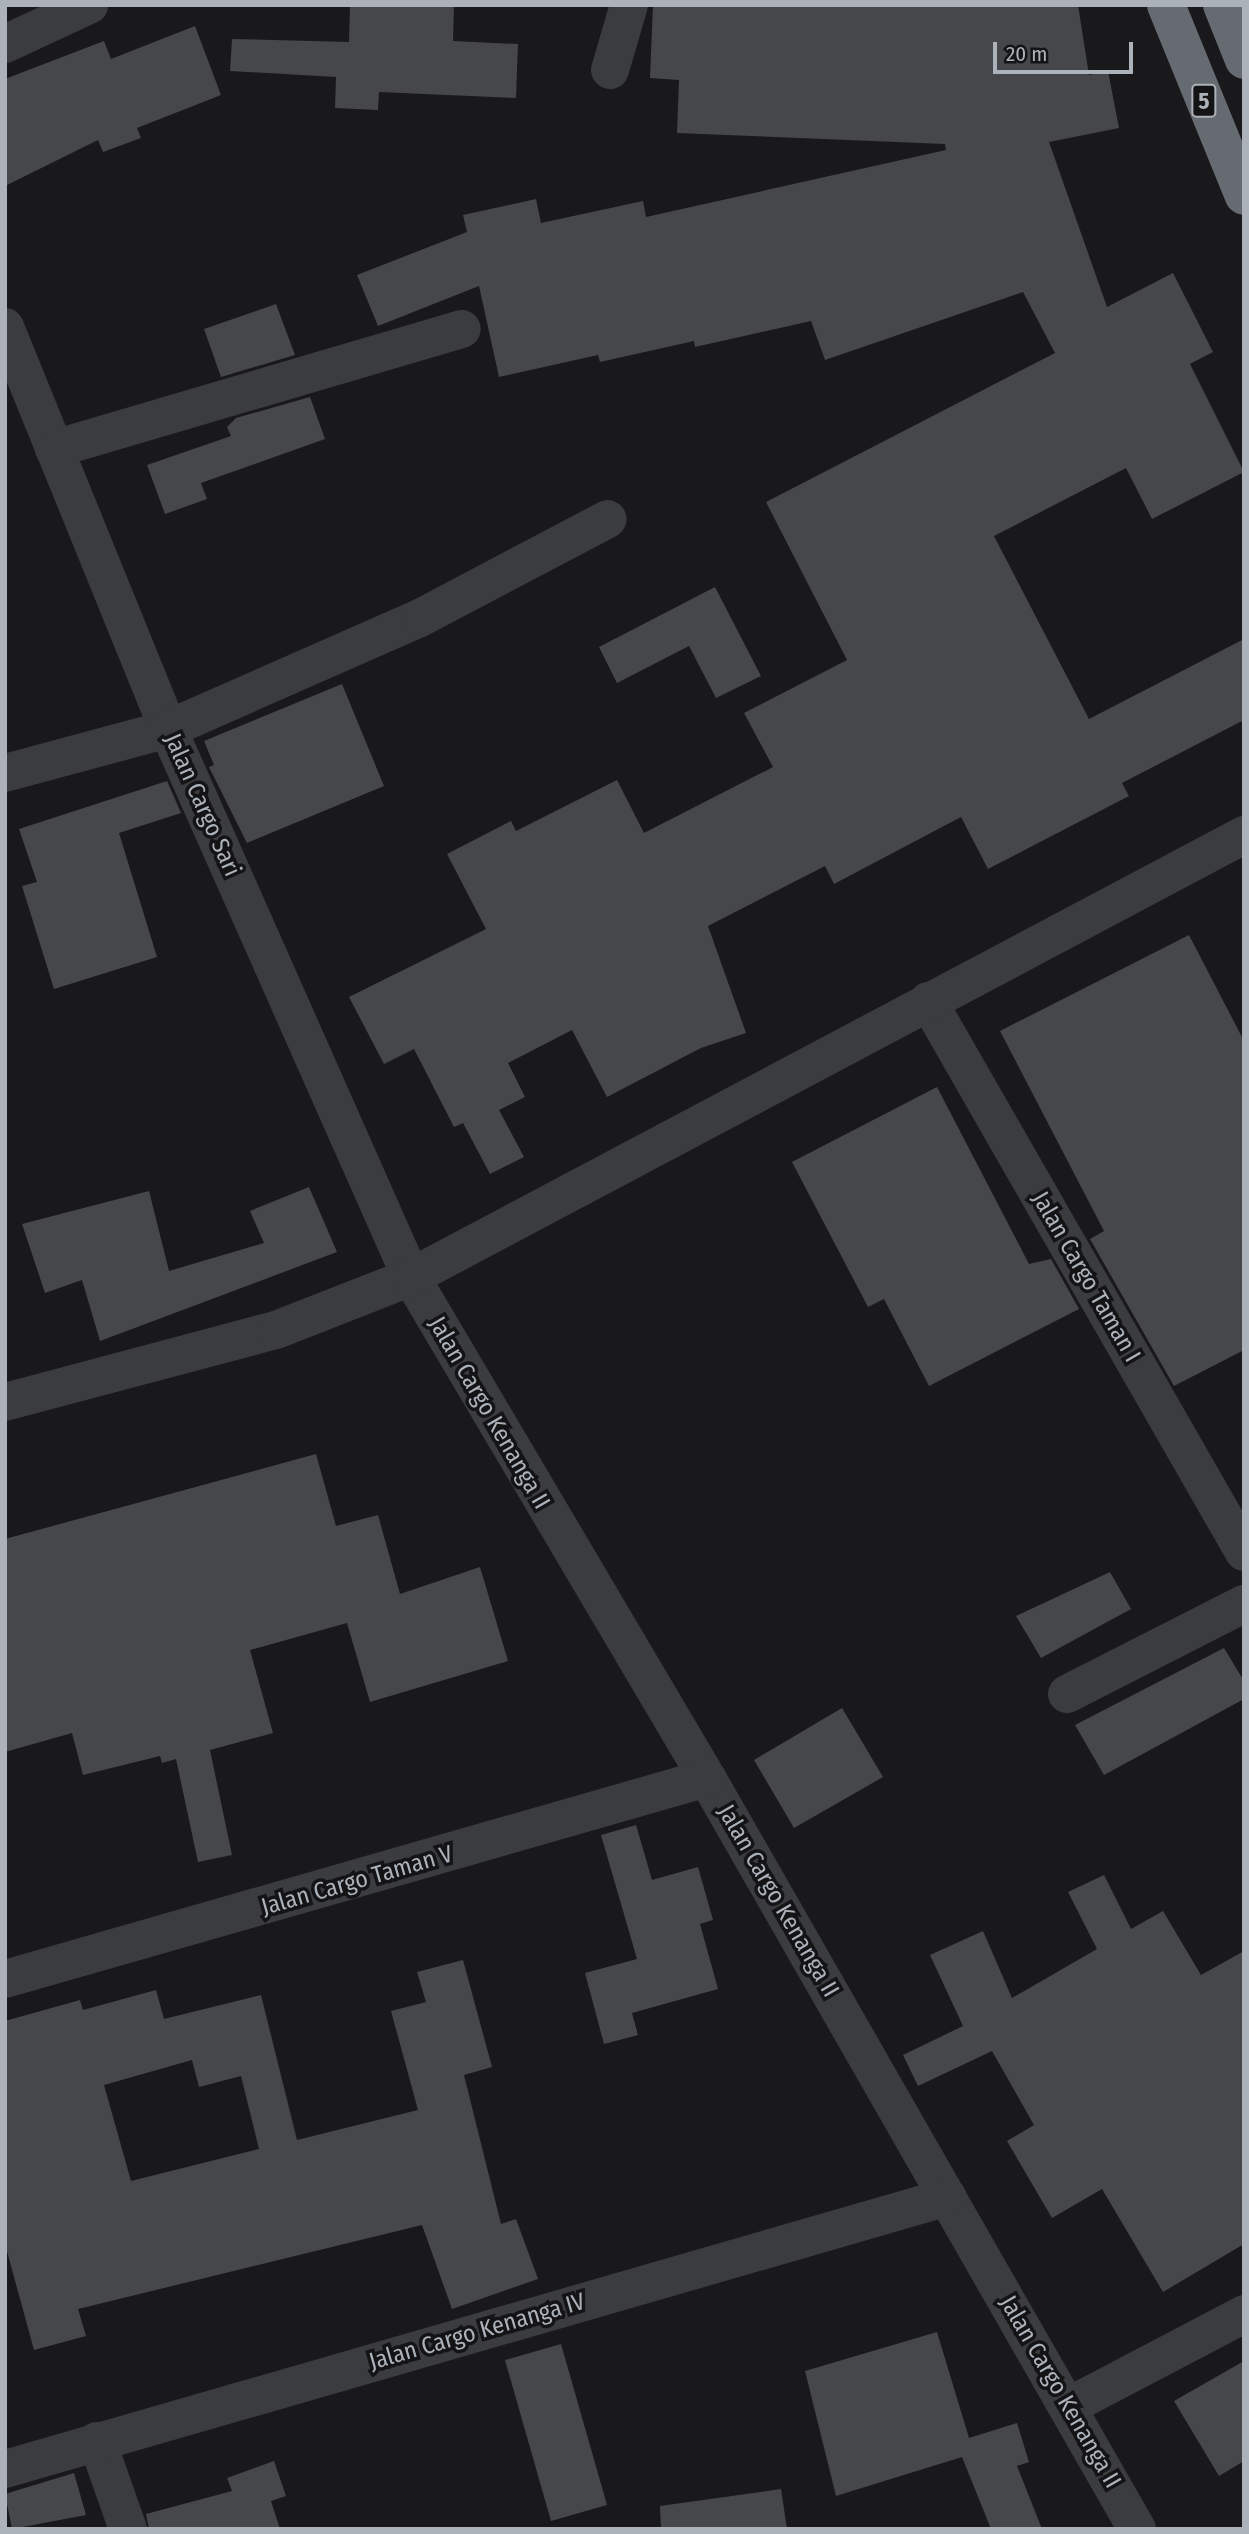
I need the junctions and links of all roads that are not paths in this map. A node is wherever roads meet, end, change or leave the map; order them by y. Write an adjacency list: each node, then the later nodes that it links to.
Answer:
1 (89, 5): 5 (street)
2 (629, 5): 7 (street)
3 (1166, 5): 8 (highway, 5)
4 (1222, 5): 6 (highway, 5)
5 (5, 44)
6 (1244, 60)
7 (610, 70)
8 (1244, 196)
9 (5, 327): 11 (street, Jalan Cargo Sari)
10 (462, 328): 12 (street)
11 (13, 367): 12 (street, Jalan Cargo Sari)
12 (54, 449): 14 (street, Jalan Cargo Sari)
13 (608, 519): 14 (street)
14 (169, 729): 15 (street); 18 (street, Jalan Cargo Sari)
15 (5, 773)
16 (1244, 835): 17 (street)
17 (928, 1001): 18 (street); 20 (street, Jalan Cargo Taman I)
18 (411, 1278): 19 (street); 23 (street, Jalan Cargo Kenanga II)
19 (5, 1402)
20 (1244, 1552)
21 (1244, 1604): 22 (street)
22 (1067, 1694)
23 (707, 1778): 24 (street, Jalan Cargo Taman V); 25 (street, Jalan Cargo Kenanga II)
24 (5, 1979)
25 (948, 2197): 27 (street, Jalan Cargo Kenanga II); 28 (street, Jalan Cargo Kenanga IV)
26 (1244, 2314): 27 (street)
27 (1069, 2406): 31 (street, Jalan Cargo Kenanga II)
28 (97, 2441): 29 (street, Jalan Cargo Kenanga IV); 30 (street)
29 (5, 2469)
30 (128, 2529)
31 (1137, 2529)

